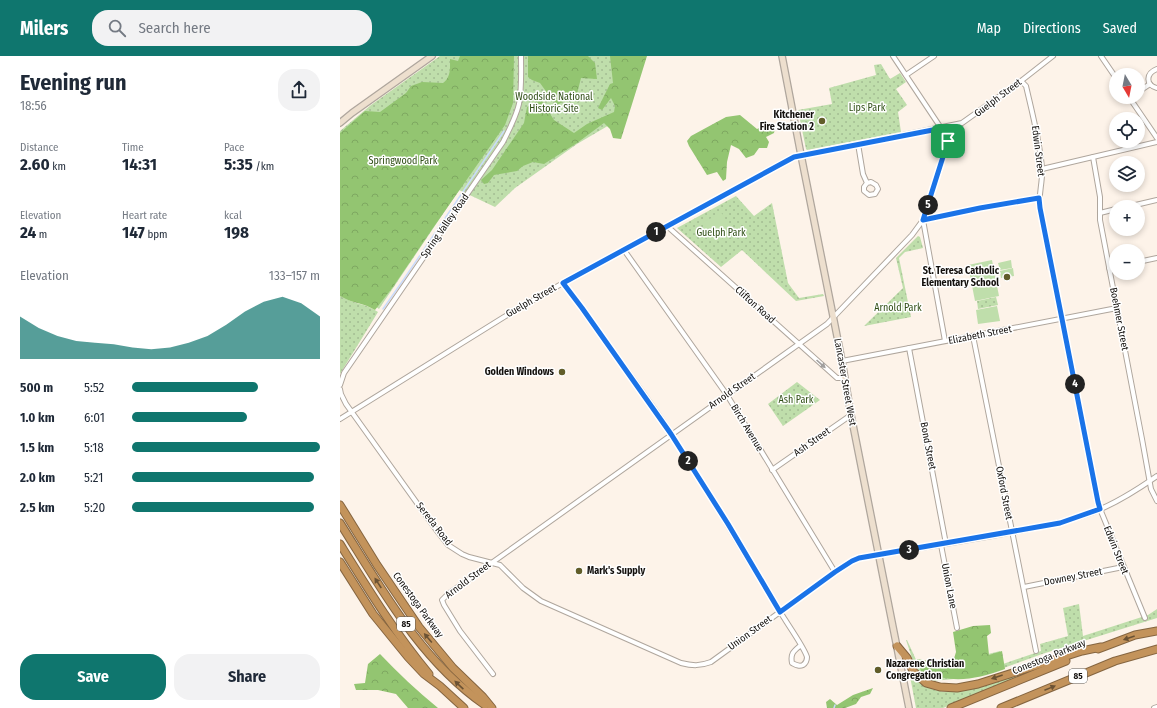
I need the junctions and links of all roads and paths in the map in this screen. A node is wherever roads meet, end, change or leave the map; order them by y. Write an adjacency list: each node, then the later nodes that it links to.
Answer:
1 (432, 56): 16 (main road)
2 (521, 56): 49 (street, Spring Valley Road)
3 (782, 56): 23 (main road, Lancaster Street West)
4 (893, 56): 10 (street)
5 (934, 56): 10 (street)
6 (1052, 56): 11 (street, Guelph Street)
7 (1101, 56): 8 (street)
8 (1109, 68)
9 (1157, 69): 12 (street)
10 (906, 76): 19 (street)
11 (1021, 81): 19 (street, Guelph Street); 25 (street, Edwin Street)
12 (1150, 84): 13 (street); 14 (street)
13 (1145, 87)
14 (1157, 88)
15 (1135, 104): 20 (street)
16 (352, 113): 17 (main road); 18 (main road)
17 (340, 120)
18 (340, 123)
19 (943, 128): 22 (street, Guelph Street); 32 (street, Arnold Street)
20 (1157, 138)
21 (1157, 142): 24 (street)
22 (858, 144): 23 (street, Guelph Street); 26 (street)
23 (801, 155): 33 (street, Guelph Street); 41 (main road, Lancaster Street West)
24 (1093, 157): 25 (street); 31 (street, Boehmer Street)
25 (1042, 169): 27 (street, Edwin Street)
26 (867, 183)
27 (1039, 198): 32 (street); 42 (street, Edwin Street)
28 (1157, 200): 29 (street)
29 (1145, 203)
30 (1109, 211): 31 (street)
31 (1100, 213): 37 (street, Boehmer Street)
32 (923, 220): 41 (street, Arnold Street); 44 (street)
33 (667, 226): 34 (street, Guelph Street); 45 (street, Clifton Road)
34 (624, 250): 39 (street, Guelph Street); 51 (street, Birch Avenue)
35 (1157, 258): 36 (street)
36 (1145, 261)
37 (1109, 268)
38 (1111, 280): 40 (street, Boehmer Street)
39 (563, 283): 52 (street, Guelph Street); 55 (street)
40 (1117, 308): 42 (street, Elizabeth Street); 58 (street, Boehmer Street)
41 (833, 317): 45 (street, Arnold Street); 47 (main road, Lancaster Street West)
42 (1062, 319): 43 (street, Elizabeth Street); 61 (street, Edwin Street)
43 (973, 336): 44 (street, Elizabeth Street); 63 (street, Oxford Street)
44 (946, 341): 46 (street, Elizabeth Street)
45 (799, 344): 48 (street, Clifton Road, one-way to 48); 51 (street, Arnold Street)
46 (909, 348): 47 (street, Elizabeth Street); 65 (street, Bond Street)
47 (842, 361): 48 (main road, Lancaster Street West)
48 (845, 378): 53 (main road, Lancaster Street West)
49 (340, 385)
50 (340, 389): 52 (street)
51 (727, 394): 55 (street, Arnold Street); 56 (street, Birch Avenue)
52 (353, 411): 54 (street, Guelph Street); 69 (street, Sereda Road)
53 (851, 415): 56 (street, Ash Street); 67 (main road, Lancaster Street West)
54 (340, 419)
55 (671, 434): 69 (street, Arnold Street); 73 (street)
56 (772, 470): 71 (street, Birch Avenue)
57 (1157, 476): 58 (street, Union Street)
58 (1150, 481): 59 (street, Boehmer Street); 61 (street, Union Street)
59 (1157, 501)
60 (340, 505): 87 (highway, Conestoga Parkway / 85, one-way to 60)
61 (1100, 509): 63 (street, Union Street); 70 (street, Edwin Street)
62 (340, 523): 87 (highway, Conestoga Parkway / 85, one-way to 62)
63 (1012, 532): 65 (street, Union Street); 72 (street, Oxford Street)
64 (340, 544): 84 (highway, 85)
65 (946, 544): 66 (street, Union Street)
66 (940, 545): 67 (street, Union Street); 75 (street, Union Lane)
67 (879, 555): 71 (street, Union Street); 78 (main road, Lancaster Street West)
68 (340, 562): 84 (highway, 85)
69 (490, 563): 81 (street, Sereda Road); 83 (street, Arnold Street)
70 (1123, 567): 72 (street, Downey Street); 74 (street, Edwin Street)
71 (835, 572): 73 (street, Union Street)
72 (1024, 587): 82 (street, Oxford Street)
73 (780, 612): 77 (street); 81 (street, Union Street)
74 (1145, 618)
75 (957, 628)
76 (1157, 630): 79 (highway, Conestoga Parkway / 85, one-way to 79)
77 (801, 646): 77 (street)
78 (897, 646): 79 (highway, one-way to 78); 88 (main road, Lancaster Street West)
79 (1102, 647): 89 (highway, Conestoga Parkway / 85)
80 (1157, 649): 90 (highway, 85, one-way to 80)
81 (654, 651)
82 (1036, 651)
83 (493, 674)
84 (440, 686): 86 (highway, 85)
85 (1157, 707): 91 (street)
86 (464, 708)
87 (491, 708)
88 (909, 708)
89 (951, 708)
90 (1001, 708)
91 (1154, 708)

